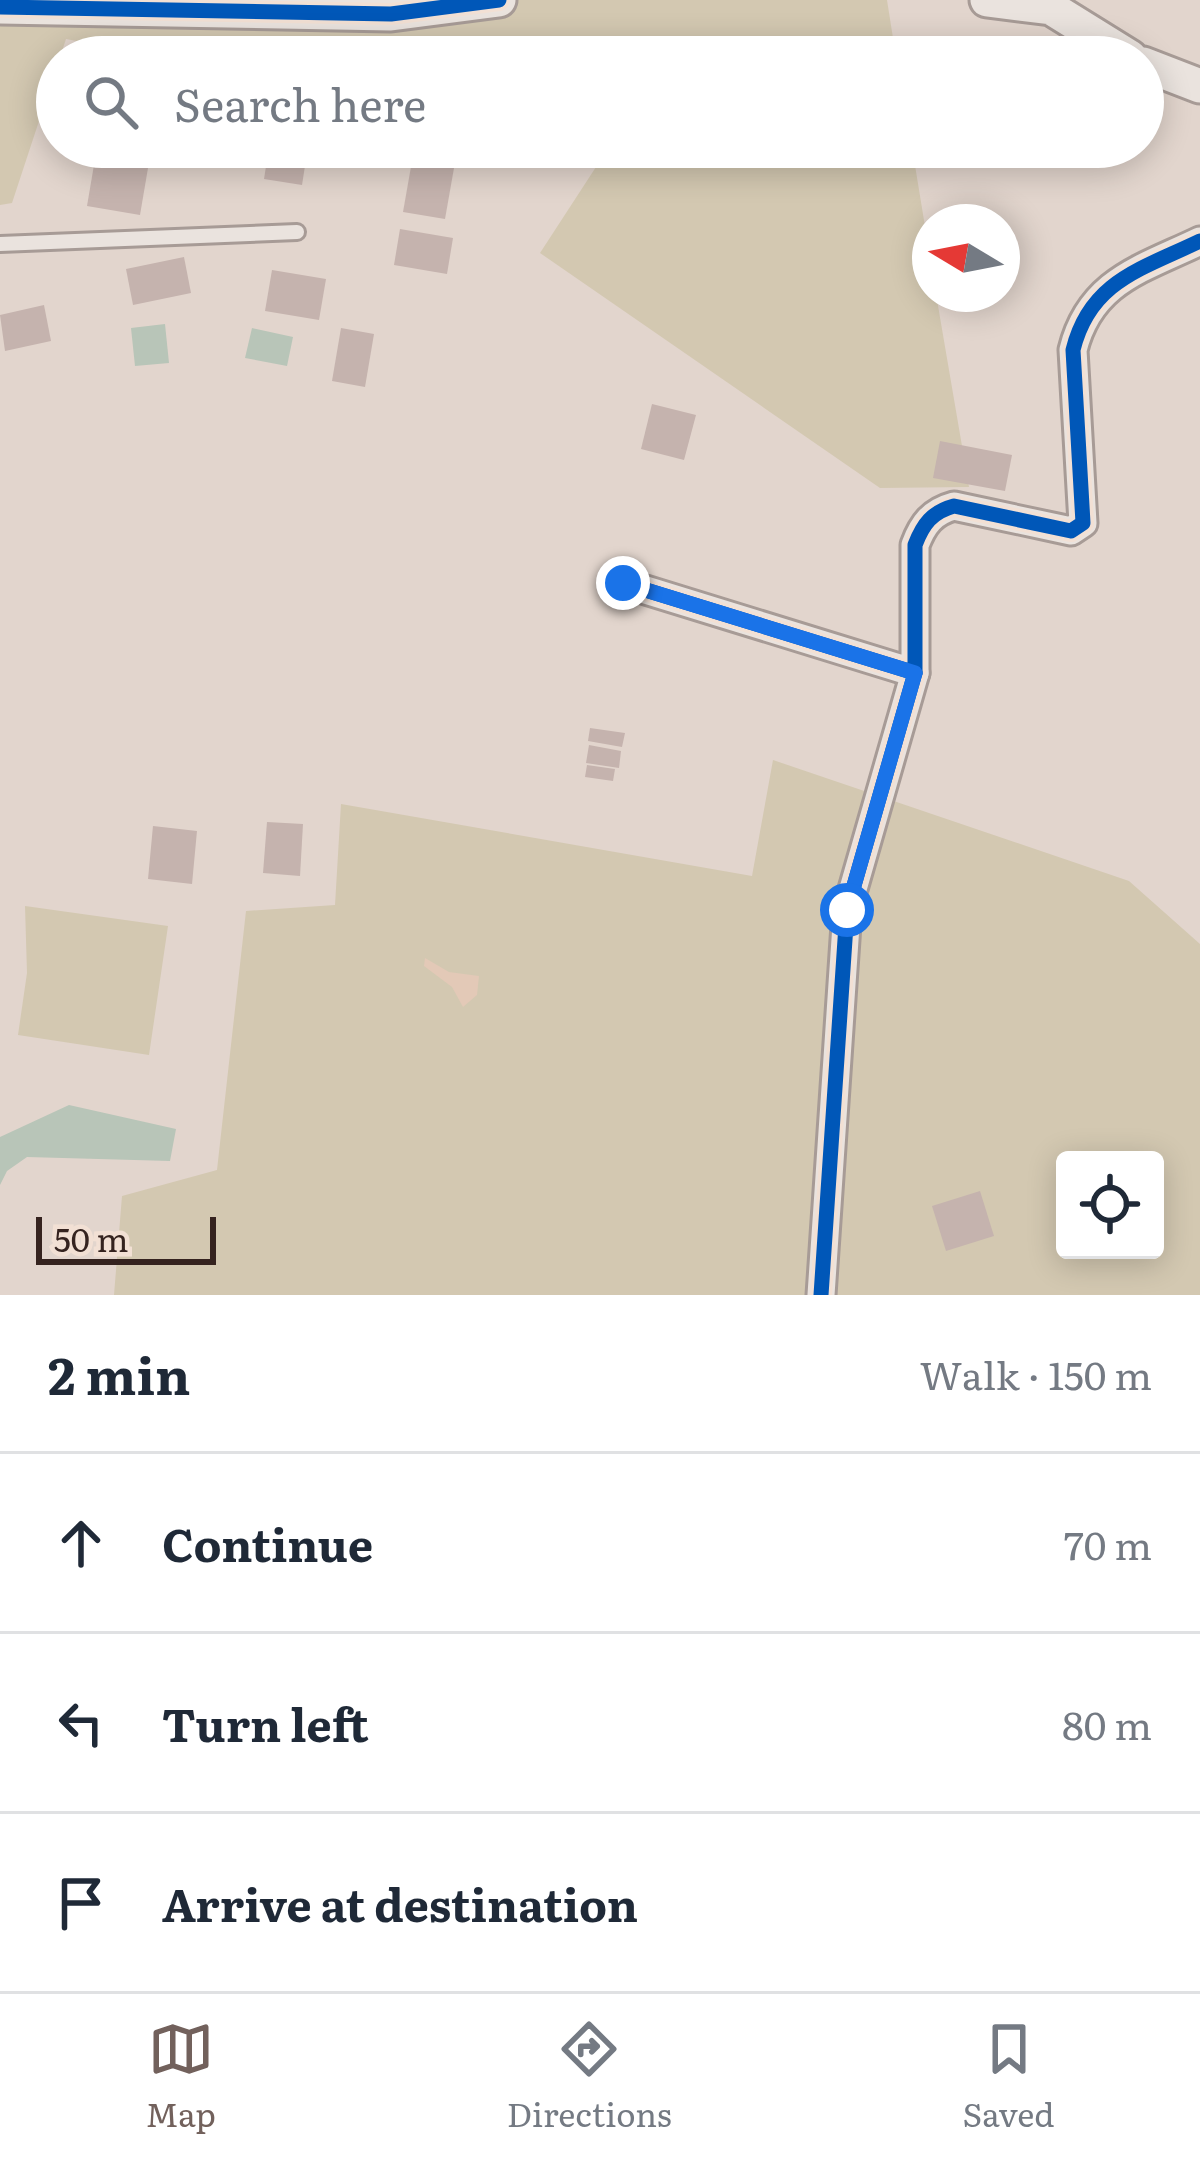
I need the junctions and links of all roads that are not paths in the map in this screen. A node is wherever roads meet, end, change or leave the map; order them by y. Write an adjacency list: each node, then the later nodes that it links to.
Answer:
1 (499, 0): 3 (street)
2 (987, 0): 4 (street)
3 (0, 8)
4 (1096, 36)
5 (1164, 72): 6 (street)
6 (1200, 86)
7 (297, 232): 9 (lane)
8 (1200, 241): 11 (street)
9 (0, 244)
10 (623, 583): 11 (street)
11 (915, 673): 12 (street)
12 (821, 1295)

